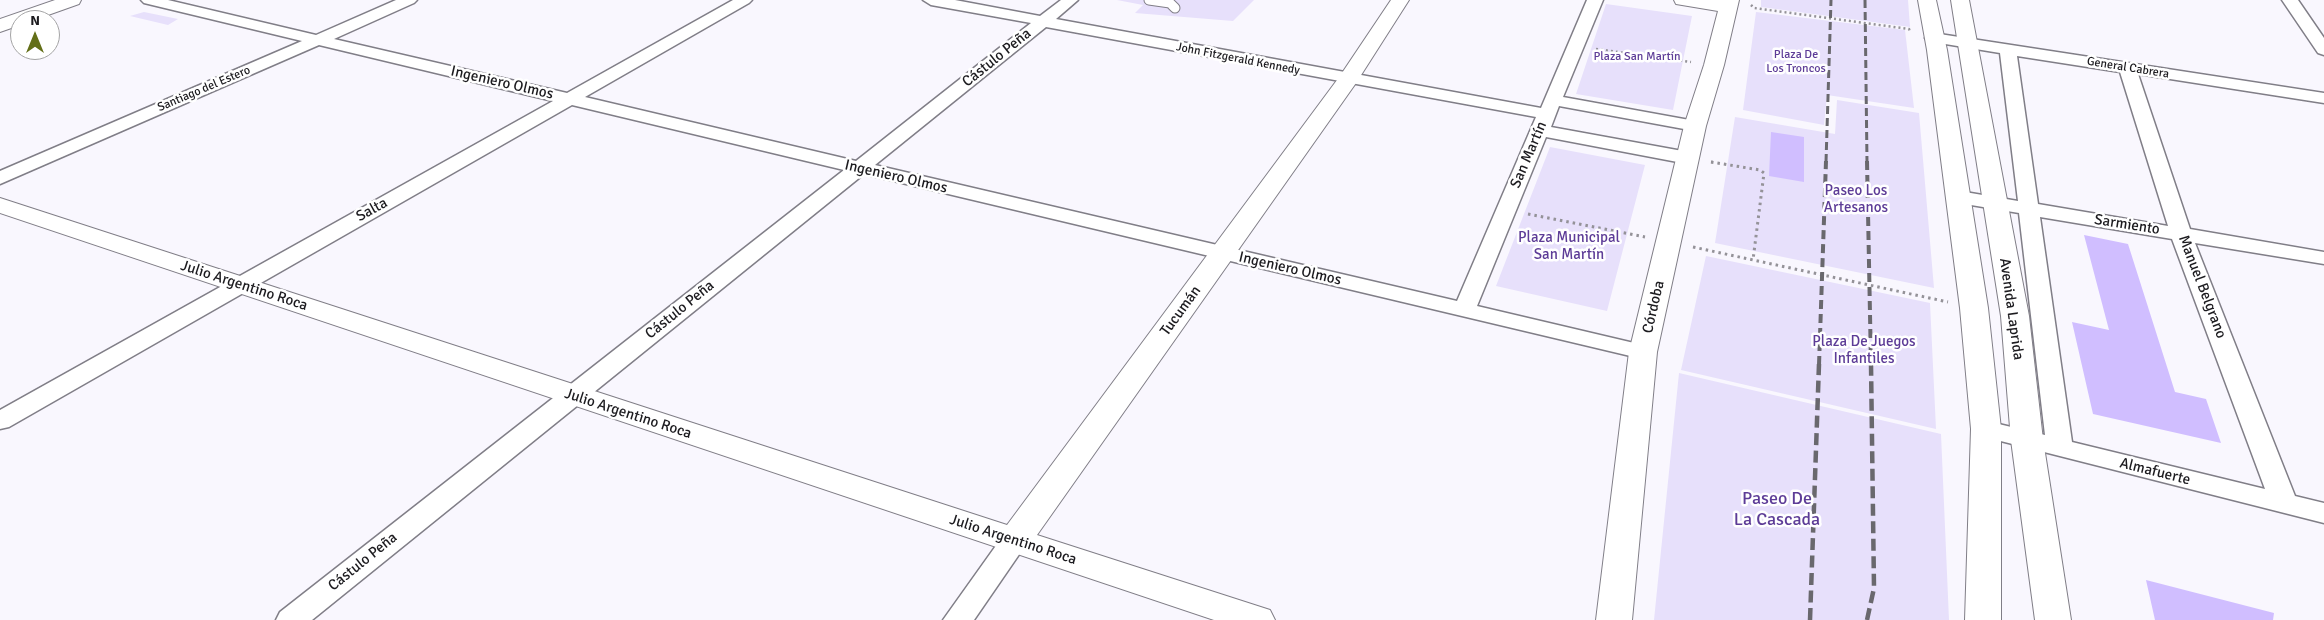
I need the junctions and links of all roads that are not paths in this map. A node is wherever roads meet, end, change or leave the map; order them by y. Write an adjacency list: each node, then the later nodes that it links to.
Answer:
1 (72, 0): 17 (street)
2 (149, 0): 18 (street, Ingeniero Olmos)
3 (409, 0): 18 (street, Santiago del Estero)
4 (744, 0): 26 (street, Salta)
5 (931, 0): 16 (street, John Fitzgerald Kennedy)
6 (1070, 0): 16 (street, Cástulo Peña)
7 (1150, 0): 15 (lane)
8 (1400, 0): 24 (street, Tucumán)
9 (1595, 0): 27 (street, San Martín)
10 (1683, 0): 14 (street)
11 (1927, 0): 20 (street)
12 (1960, 0): 19 (street, Avenida Laprida)
13 (2290, 0): 22 (street)
14 (1729, 3): 28 (street, Córdoba)
15 (1175, 8)
16 (1042, 22): 24 (street, John Fitzgerald Kennedy); 30 (street, Cástulo Peña)
17 (0, 26)
18 (317, 40): 26 (street, Ingeniero Olmos); 31 (street, Santiago del Estero)
19 (1968, 43): 20 (street, General Cabrera); 21 (street, General Cabrera); 33 (street, Avenida Laprida)
20 (1935, 44): 32 (street)
21 (2008, 49): 23 (street, General Cabrera); 35 (street)
22 (2324, 50)
23 (2127, 68): 25 (street, General Cabrera); 36 (street, Manuel Belgrano)
24 (1349, 79): 27 (street, John Fitzgerald Kennedy); 37 (street, Tucumán)
25 (2324, 98)
26 (569, 99): 30 (street, Ingeniero Olmos); 39 (street, Salta)
27 (1546, 115): 28 (street); 29 (street); 40 (street, San Martín)
28 (1695, 126): 29 (street, Córdoba)
29 (1688, 158): 41 (street, Córdoba)
30 (858, 168): 37 (street, Ingeniero Olmos); 42 (street, Cástulo Peña)
31 (0, 178)
32 (1959, 197): 33 (street, Sarmiento); 44 (street)
33 (1994, 203): 35 (street, Sarmiento); 45 (street, Avenida Laprida)
34 (0, 205): 39 (street, Julio Argentino Roca)
35 (2030, 209): 36 (street, Sarmiento); 46 (street)
36 (2181, 234): 38 (street, Sarmiento); 47 (street, Manuel Belgrano)
37 (1223, 253): 40 (street, Ingeniero Olmos); 49 (street, Tucumán)
38 (2324, 258)
39 (241, 284): 42 (street, Julio Argentino Roca); 43 (street, Salta)
40 (1464, 310): 41 (street, Ingeniero Olmos)
41 (1643, 352): 50 (street, Córdoba)
42 (572, 396): 49 (street, Julio Argentino Roca); 51 (street, Cástulo Peña)
43 (0, 421)
44 (1986, 429): 45 (street, Almafuerte); 54 (street)
45 (2027, 440): 46 (street, Almafuerte); 55 (street, Avenida Laprida)
46 (2060, 448): 47 (street, Almafuerte)
47 (2284, 503): 48 (street, Almafuerte)
48 (2324, 513)
49 (1015, 540): 52 (street, Tucumán); 53 (street, Julio Argentino Roca)
50 (1616, 618)
51 (290, 620)
52 (958, 620)
53 (1258, 620)
54 (1983, 620)
55 (2053, 620)

